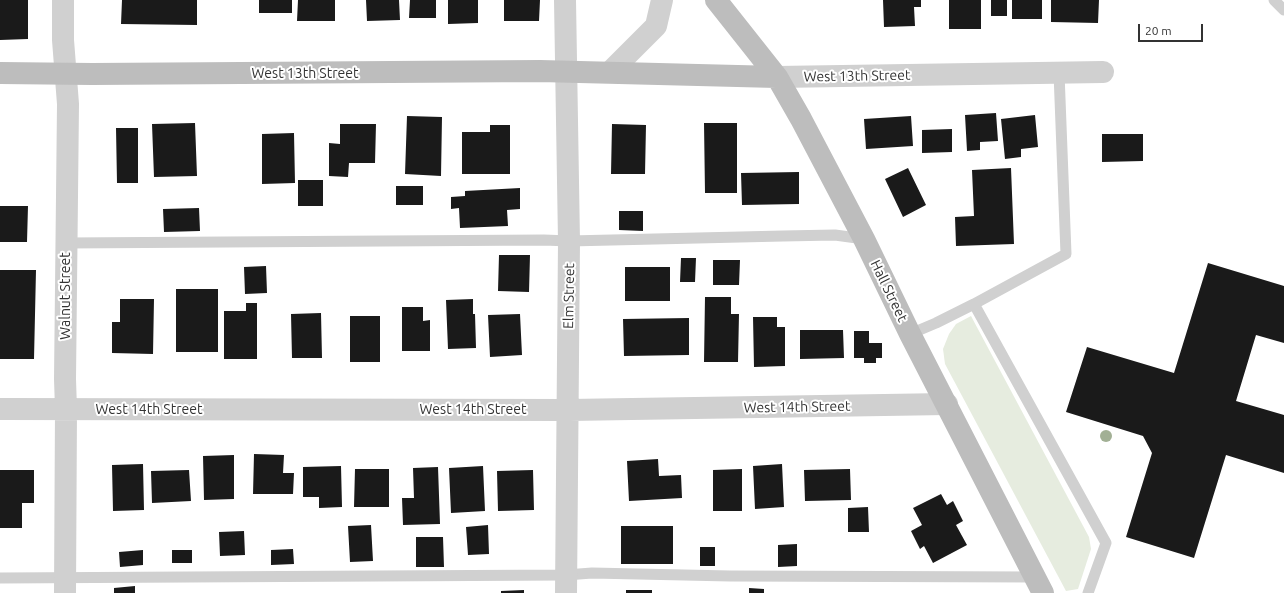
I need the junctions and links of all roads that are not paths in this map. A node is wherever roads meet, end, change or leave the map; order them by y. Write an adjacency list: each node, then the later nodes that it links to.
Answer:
1 (63, 0): 12 (street, Walnut Street)
2 (565, 0): 7 (street, Elm Street)
3 (662, 0): 8 (street)
4 (716, 0): 13 (street, Hall Street)
5 (1274, 0): 6 (lane)
6 (1284, 10)
7 (566, 72): 8 (street, West 13th Street); 12 (street, West 13th Street); 15 (street, Elm Street)
8 (610, 72): 13 (street, West 13th Street)
9 (1103, 72): 11 (street, West 13th Street)
10 (0, 73): 12 (street, West 13th Street)
11 (1059, 73): 13 (street, West 13th Street); 17 (lane)
12 (65, 74): 16 (street, Walnut Street)
13 (777, 77): 14 (street, Hall Street)
14 (864, 239): 15 (lane); 18 (street, Hall Street)
15 (569, 241): 16 (lane); 22 (street, Elm Street)
16 (66, 243): 21 (street, Walnut Street)
17 (974, 304): 18 (lane); 27 (lane)
18 (910, 334): 19 (street, Hall Street)
19 (946, 404): 22 (street, West 14th Street); 26 (street, Hall Street)
20 (0, 409): 21 (street, West 14th Street)
21 (66, 409): 22 (street, West 14th Street); 25 (street, Walnut Street)
22 (568, 410): 24 (street, Elm Street)
23 (0, 578): 25 (lane)
24 (566, 584): 25 (lane); 26 (lane)
25 (65, 585)
26 (1039, 585)
27 (1088, 593)

